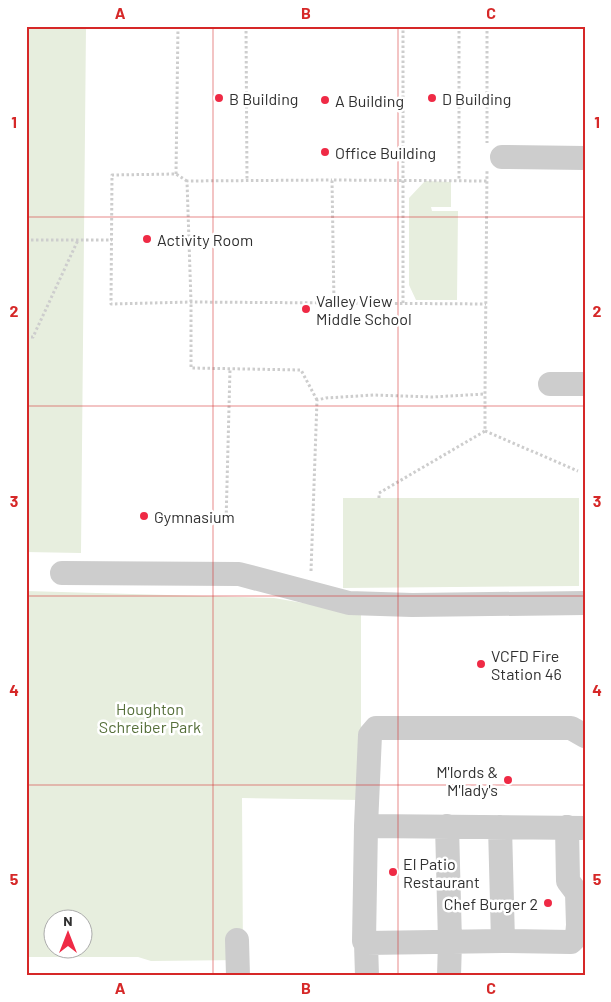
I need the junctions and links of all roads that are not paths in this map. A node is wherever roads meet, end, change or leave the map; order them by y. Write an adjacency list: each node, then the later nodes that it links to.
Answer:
1 (492, 157): 2 (street)
2 (585, 158)
3 (550, 384): 4 (street)
4 (585, 384)
5 (62, 573): 6 (street)
6 (585, 603)
7 (585, 736): 8 (street)
8 (366, 826): 9 (street); 15 (street)
9 (447, 826): 10 (street); 14 (street)
10 (500, 827): 11 (street); 13 (street)
11 (576, 828): 13 (street)
12 (237, 940): 16 (street)
13 (503, 941): 14 (street)
14 (450, 942): 15 (street); 18 (street)
15 (366, 943): 17 (street)
16 (238, 976)
17 (367, 976)
18 (449, 976)

